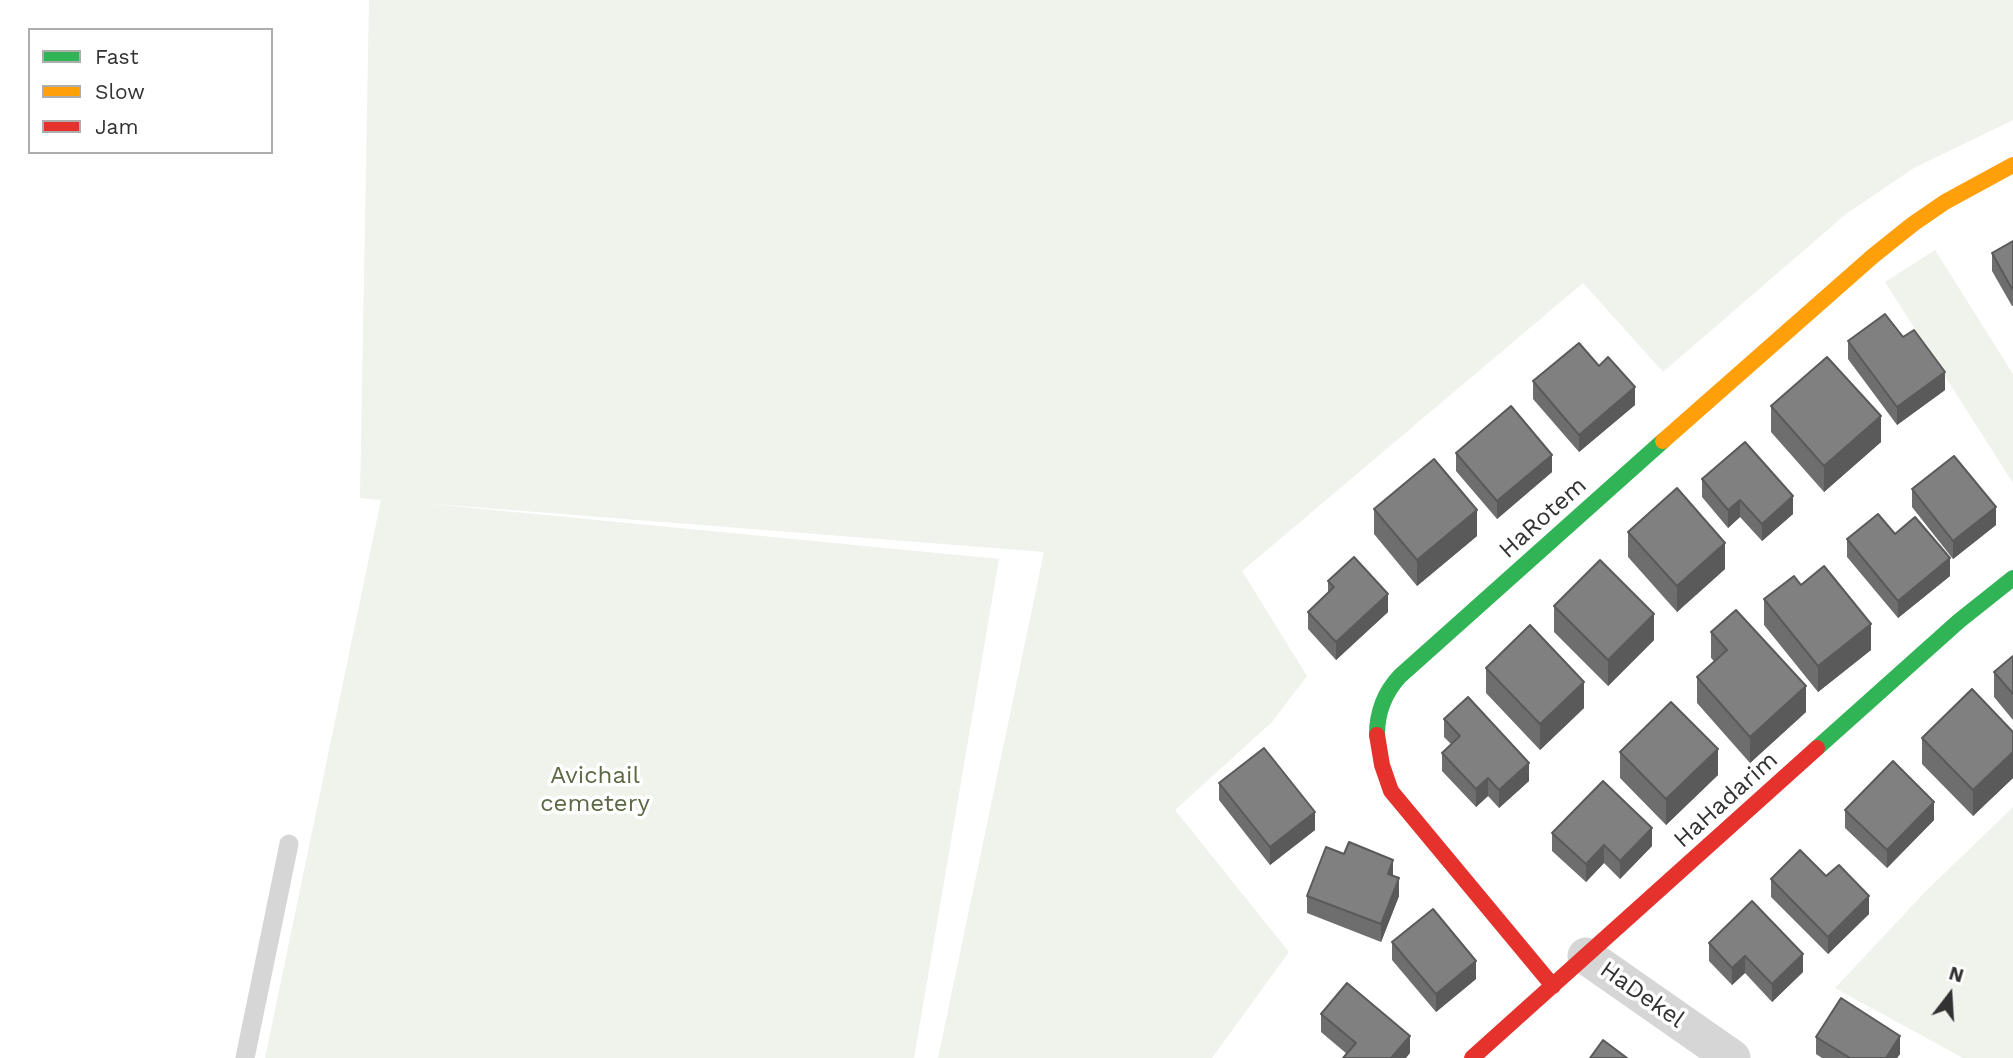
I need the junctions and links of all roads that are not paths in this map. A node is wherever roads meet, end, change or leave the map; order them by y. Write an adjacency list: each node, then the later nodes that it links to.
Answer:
1 (2013, 165): 5 (street, HaRotem)
2 (2013, 578): 4 (street, HaHadarim)
3 (289, 844): 6 (lane)
4 (1586, 956): 5 (street, HaHadarim); 8 (street, HaDekel)
5 (1553, 986): 7 (street, HaHadarim)
6 (245, 1058)
7 (1472, 1058)
8 (1732, 1058)

